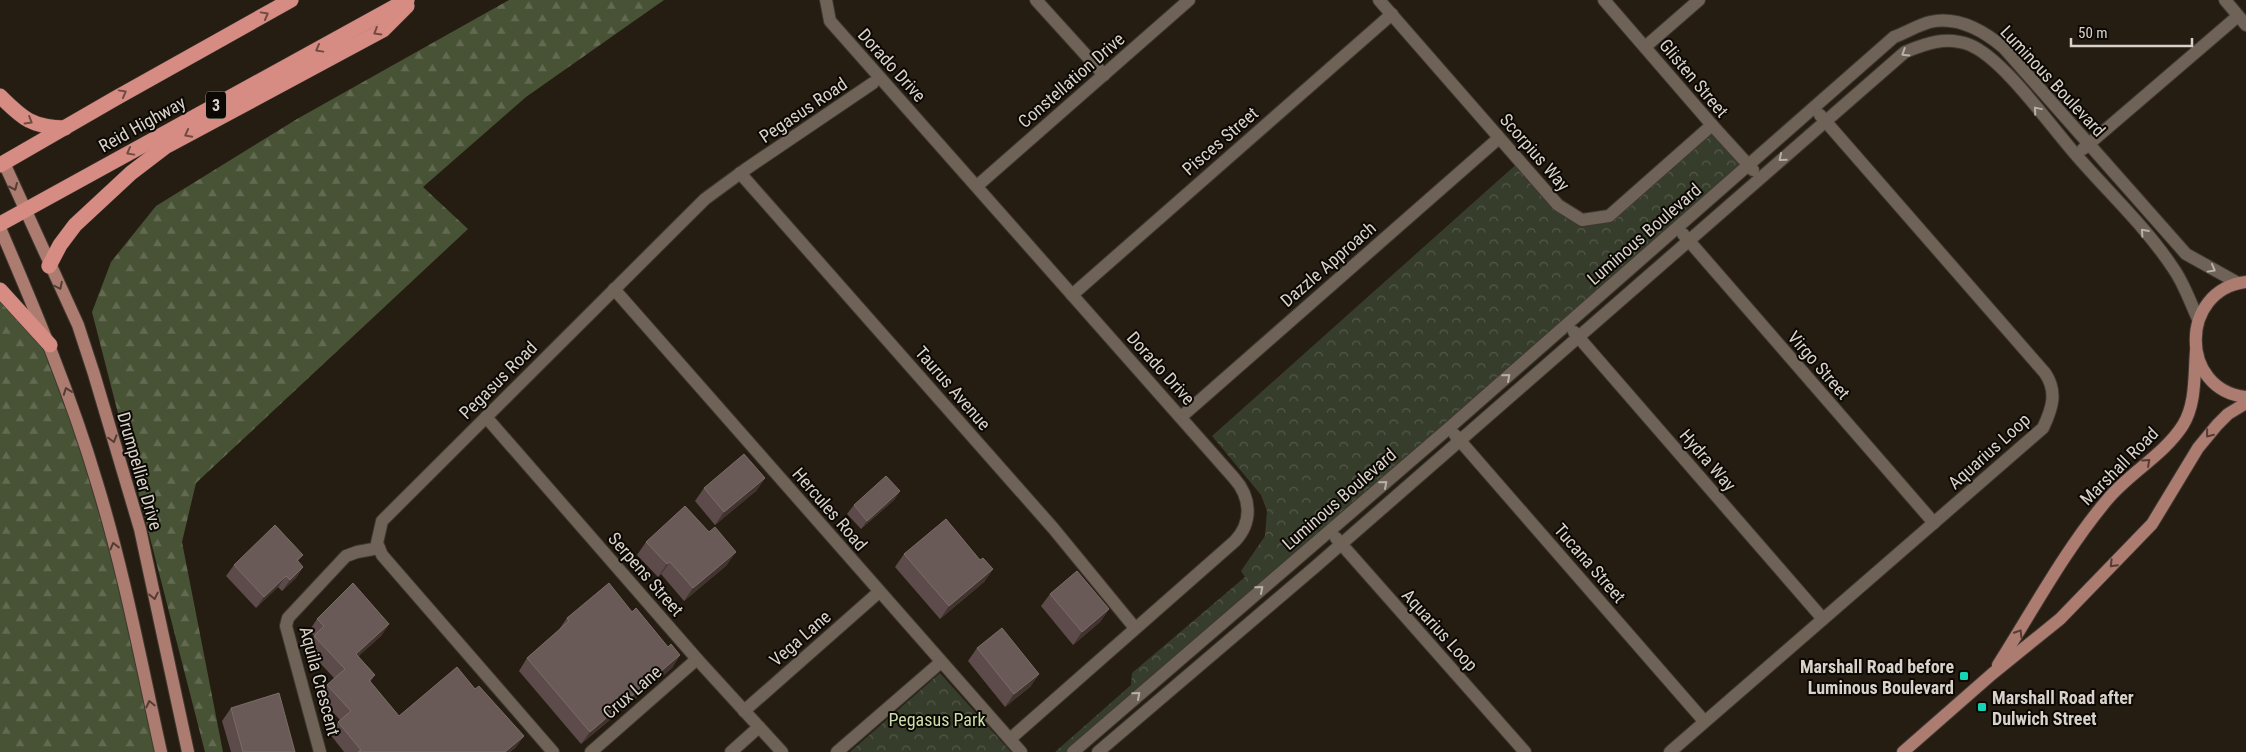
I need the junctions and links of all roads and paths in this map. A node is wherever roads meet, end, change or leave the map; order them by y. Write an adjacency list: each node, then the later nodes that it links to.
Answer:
1 (291, 0): 20 (highway, Reid Highway, one-way to 1)
2 (408, 0): 29 (highway, Reid Highway / 3, one-way to 29)
3 (414, 0): 34 (highway, one-way to 34)
4 (826, 0): 28 (street, Dorado Drive)
5 (1036, 0): 14 (street)
6 (1188, 0): 14 (street, Constellation Drive)
7 (1379, 0): 11 (street, Scorpius Way)
8 (1604, 0): 13 (street, Glisten Street)
9 (1699, 0): 13 (street)
10 (2224, 0): 12 (street)
11 (1392, 14): 21 (street, Scorpius Way); 38 (street, Pisces Street)
12 (2242, 20): 22 (street)
13 (1645, 47): 19 (street, Glisten Street)
14 (1104, 75): 28 (street, Constellation Drive)
15 (873, 83): 26 (street, Pegasus Road)
16 (0, 96): 20 (highway, one-way to 20)
17 (1813, 107): 18 (street, Aquarius Loop); 22 (street, Luminous Boulevard); 25 (street, Luminous Boulevard)
18 (1825, 121): 23 (street, Luminous Boulevard, one-way to 18); 27 (street, Luminous Boulevard, one-way to 27); 50 (street, Aquarius Loop)
19 (1712, 125): 21 (street, Scorpius Way); 25 (street, Glisten Street)
20 (66, 128): 24 (highway, Reid Highway)
21 (1499, 138): 47 (street, Dazzle Approach)
22 (2088, 144): 23 (street); 35 (street, Luminous Boulevard, one-way to 35)
23 (2076, 155): 39 (street, Luminous Boulevard, one-way to 23)
24 (1, 161): 29 (main road, Drumpellier Drive, one-way to 29)
25 (1748, 165): 27 (street, Glisten Street); 32 (street, Luminous Boulevard)
26 (740, 174): 36 (street, Pegasus Road); 56 (street, Taurus Avenue)
27 (1760, 177): 33 (street, Luminous Boulevard)
28 (977, 186): 38 (street, Dorado Drive)
29 (24, 210): 30 (highway, Reid Highway / 3); 34 (main road, Drumpellier Drive)
30 (0, 224)
31 (0, 228): 42 (main road)
32 (1678, 228): 33 (street, Virgo Street); 40 (street, Luminous Boulevard)
33 (1688, 241): 41 (street, Luminous Boulevard); 50 (street, Virgo Street)
34 (49, 266): 66 (main road, Drumpellier Drive, one-way to 66)
35 (2242, 282): 39 (main road, Marshall Road)
36 (614, 289): 46 (street, Pegasus Road); 54 (street, Hercules Road)
37 (0, 290): 42 (highway)
38 (1072, 295): 47 (street, Dorado Drive)
39 (2198, 319): 43 (main road, Marshall Road)
40 (1568, 325): 41 (street, Hydra Way); 48 (street, Luminous Boulevard, one-way to 40)
41 (1578, 337): 49 (street, Luminous Boulevard); 55 (street, Hydra Way)
42 (50, 345): 65 (main road, one-way to 42)
43 (2196, 351): 44 (main road, Marshall Road); 59 (main road, Marshall Road, one-way to 43)
44 (2246, 397)
45 (2246, 403): 59 (main road, Marshall Road, one-way to 59)
46 (486, 417): 53 (street, Pegasus Road); 57 (street, Serpens Street)
47 (1180, 417): 56 (street, Dorado Drive)
48 (1449, 428): 49 (street, Tucana Street); 51 (street, Luminous Boulevard, one-way to 48)
49 (1459, 440): 52 (street, Luminous Boulevard); 61 (street, Tucana Street)
50 (1934, 523): 55 (street, Aquarius Loop)
51 (1330, 530): 52 (street, Aquarius Loop); 73 (street, Luminous Boulevard, one-way to 51)
52 (1340, 544): 74 (street, Luminous Boulevard); 75 (street, Aquarius Loop)
53 (379, 548): 64 (street); 67 (street, Aquila Crescent)
54 (879, 592): 58 (street, Hercules Road); 60 (street, Vega Lane)
55 (1823, 619): 61 (street, Aquarius Loop)
56 (1135, 628): 63 (street, Dorado Drive)
57 (697, 659): 60 (street, Serpens Street); 68 (street, Crux Lane)
58 (941, 662): 63 (street, Hercules Road); 71 (street)
59 (1992, 674): 77 (main road, Marshall Road)
60 (744, 711): 62 (street, Serpens Street)
61 (1704, 721): 76 (street, Aquarius Loop)
62 (759, 727): 69 (street); 70 (street, Serpens Street)
63 (1010, 739): 72 (street, Hercules Road)
64 (548, 750)
65 (161, 752)
66 (188, 752)
67 (320, 752)
68 (591, 752)
69 (731, 752)
70 (782, 752)
71 (837, 752)
72 (1021, 752)
73 (1073, 752)
74 (1098, 752)
75 (1525, 752)
76 (1670, 752)
77 (1903, 752)

